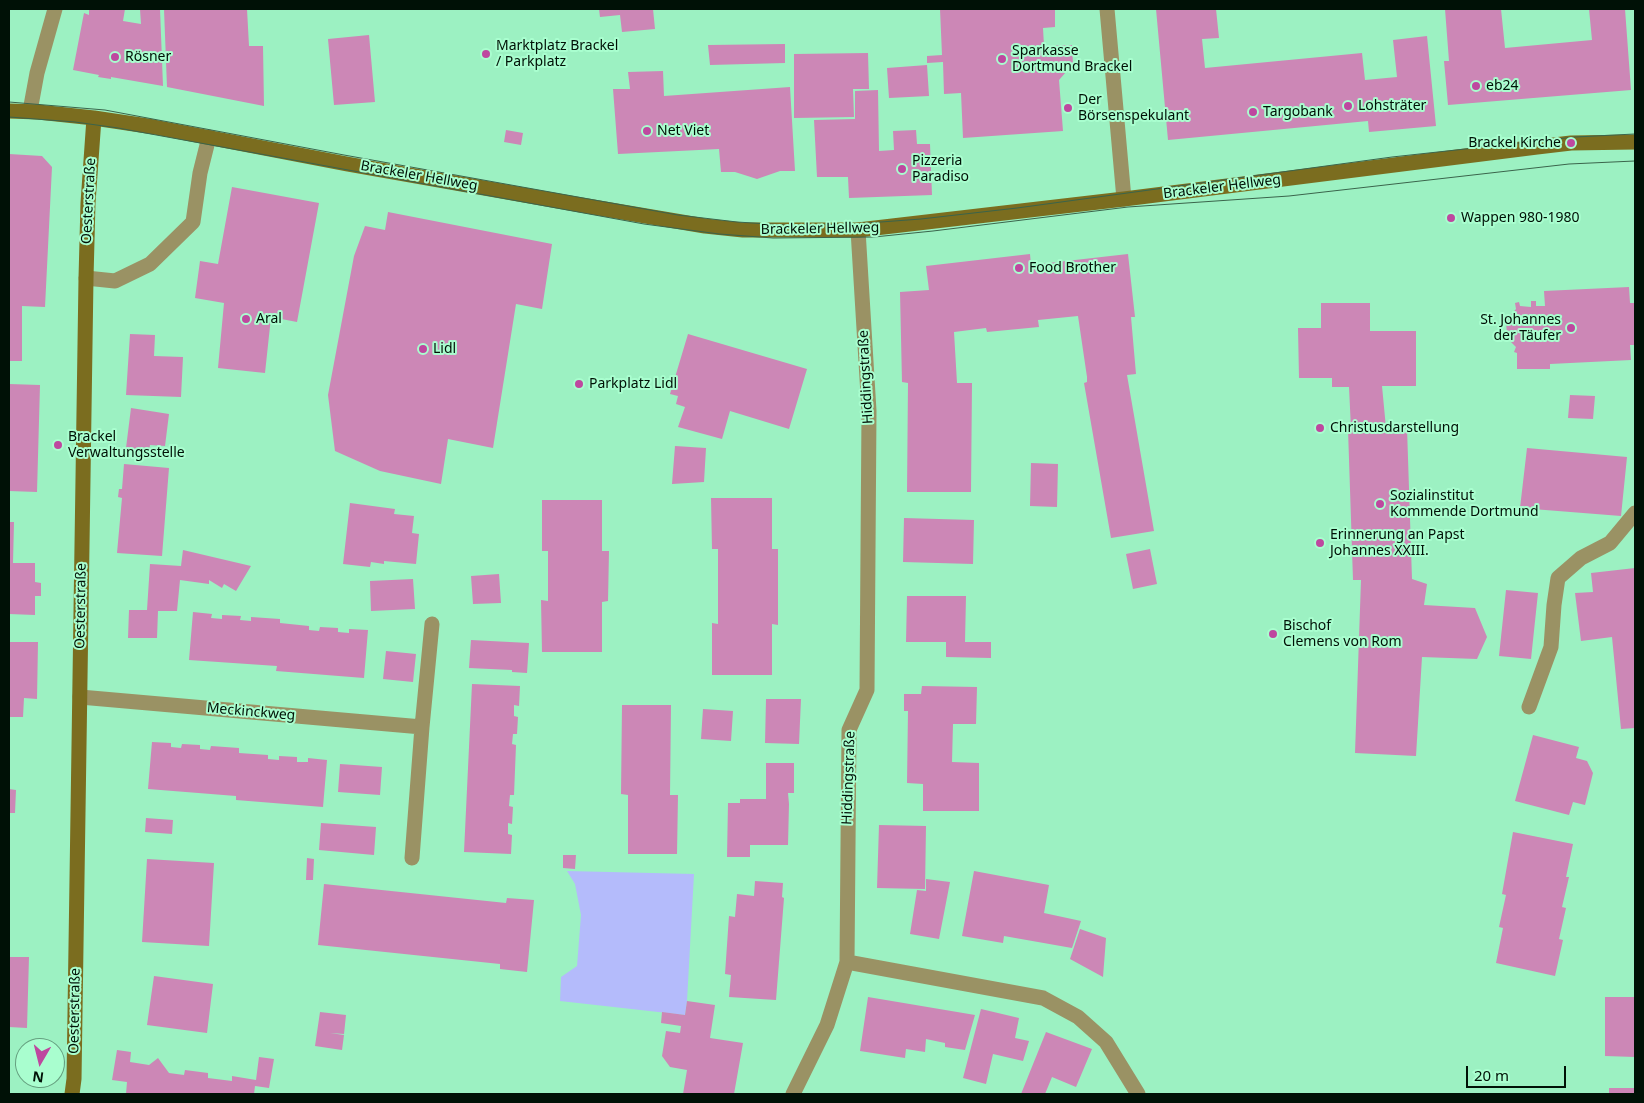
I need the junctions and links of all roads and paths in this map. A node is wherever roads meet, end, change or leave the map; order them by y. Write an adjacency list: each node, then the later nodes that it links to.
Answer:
1 (55, 9): 4 (street)
2 (1107, 9): 8 (street)
3 (9, 110): 4 (main road, Brackeler Hellweg)
4 (30, 111): 5 (main road, Brackeler Hellweg)
5 (94, 118): 6 (main road, Brackeler Hellweg); 10 (main road, Oesterstraße)
6 (209, 138): 9 (main road, Brackeler Hellweg); 10 (street)
7 (1635, 142): 8 (main road, Brackeler Hellweg)
8 (1124, 199): 9 (main road, Brackeler Hellweg)
9 (858, 230): 17 (street, Hiddingstraße)
10 (86, 278): 13 (main road, Oesterstraße)
11 (1635, 513): 14 (street)
12 (432, 624): 15 (street)
13 (80, 697): 15 (street, Meckinckweg); 18 (main road, Oesterstraße)
14 (1529, 707)
15 (422, 727): 16 (street)
16 (412, 858)
17 (847, 962): 19 (street, Hiddingstraße); 20 (street)
18 (72, 1094)
19 (793, 1094)
20 (1138, 1094)

